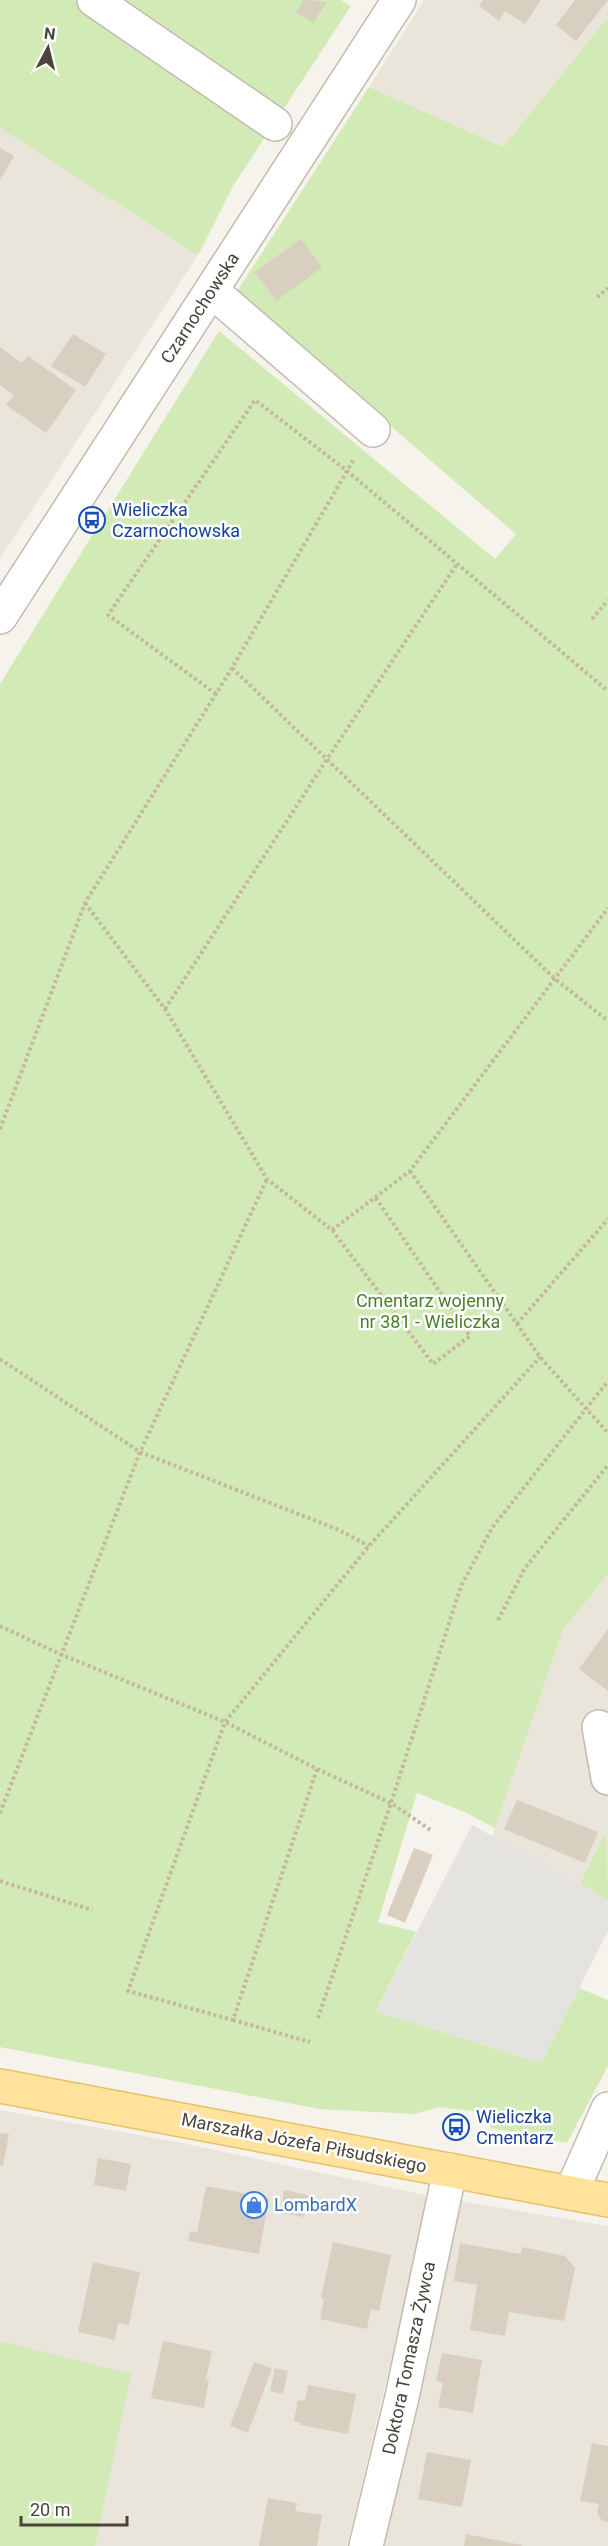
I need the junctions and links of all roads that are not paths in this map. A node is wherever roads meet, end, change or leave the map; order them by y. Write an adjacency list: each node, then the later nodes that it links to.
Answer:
1 (93, 0): 3 (street)
2 (399, 0): 4 (street, Czarnochowska)
3 (275, 124)
4 (212, 291): 5 (street); 6 (street, Czarnochowska)
5 (372, 430)
6 (0, 617)
7 (599, 1727): 8 (street)
8 (608, 1778)
9 (0, 2086): 11 (main road, Marszałka Józefa Piłsudskiego)
10 (608, 2109): 12 (street)
11 (450, 2170): 12 (main road, Marszałka Józefa Piłsudskiego); 14 (street, Doktora Tomasza Żywca)
12 (570, 2193): 13 (main road, Marszałka Józefa Piłsudskiego)
13 (608, 2200)
14 (366, 2546)

